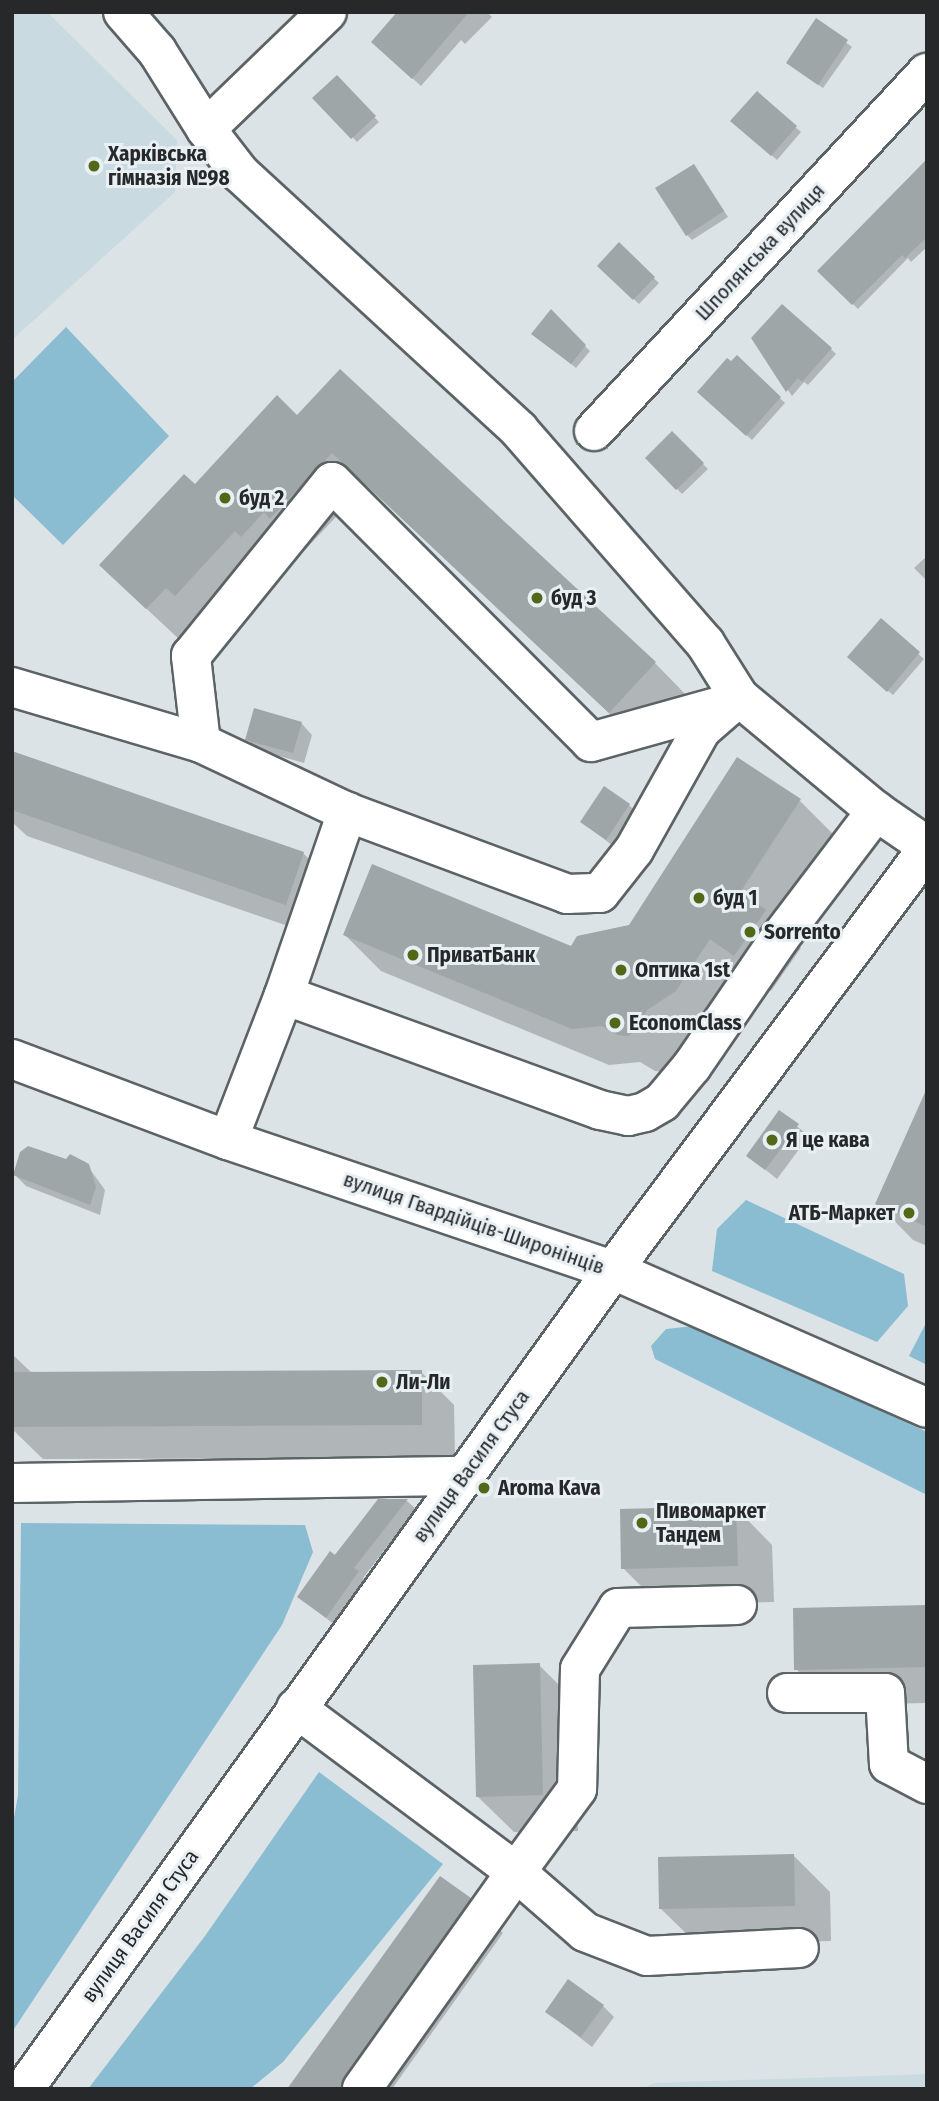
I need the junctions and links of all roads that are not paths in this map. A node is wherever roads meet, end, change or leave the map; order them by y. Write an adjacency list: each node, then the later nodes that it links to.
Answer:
1 (123, 12): 4 (street)
2 (327, 12): 4 (street)
3 (927, 74): 5 (street, Шполянська вулиця)
4 (206, 129): 7 (street)
5 (594, 431)
6 (12, 687): 8 (street)
7 (734, 700): 8 (street); 9 (street); 10 (street)
8 (201, 743): 10 (street)
9 (876, 811): 11 (street); 14 (street)
10 (347, 812): 12 (street)
11 (927, 848): 15 (street, вулиця Василя Стуса)
12 (284, 995): 14 (street); 16 (street)
13 (12, 1059): 16 (street, вулиця Гвардійців-Широнінців)
14 (692, 1066): 15 (street)
15 (741, 1101): 17 (street, вулиця Василя Стуса)
16 (228, 1140): 17 (street, вулиця Гвардійців-Широнінців)
17 (612, 1270): 18 (street, вулиця Гвардійців-Широнінців); 19 (street, вулиця Василя Стуса)
18 (927, 1408)
19 (463, 1476): 20 (street); 23 (street, вулиця Василя Стуса)
20 (12, 1483)
21 (737, 1605): 25 (street)
22 (787, 1693): 24 (street)
23 (296, 1708): 25 (street); 27 (street, вулиця Василя Стуса)
24 (927, 1784)
25 (516, 1872): 26 (street); 28 (street)
26 (799, 1948)
27 (24, 2089)
28 (362, 2089)

